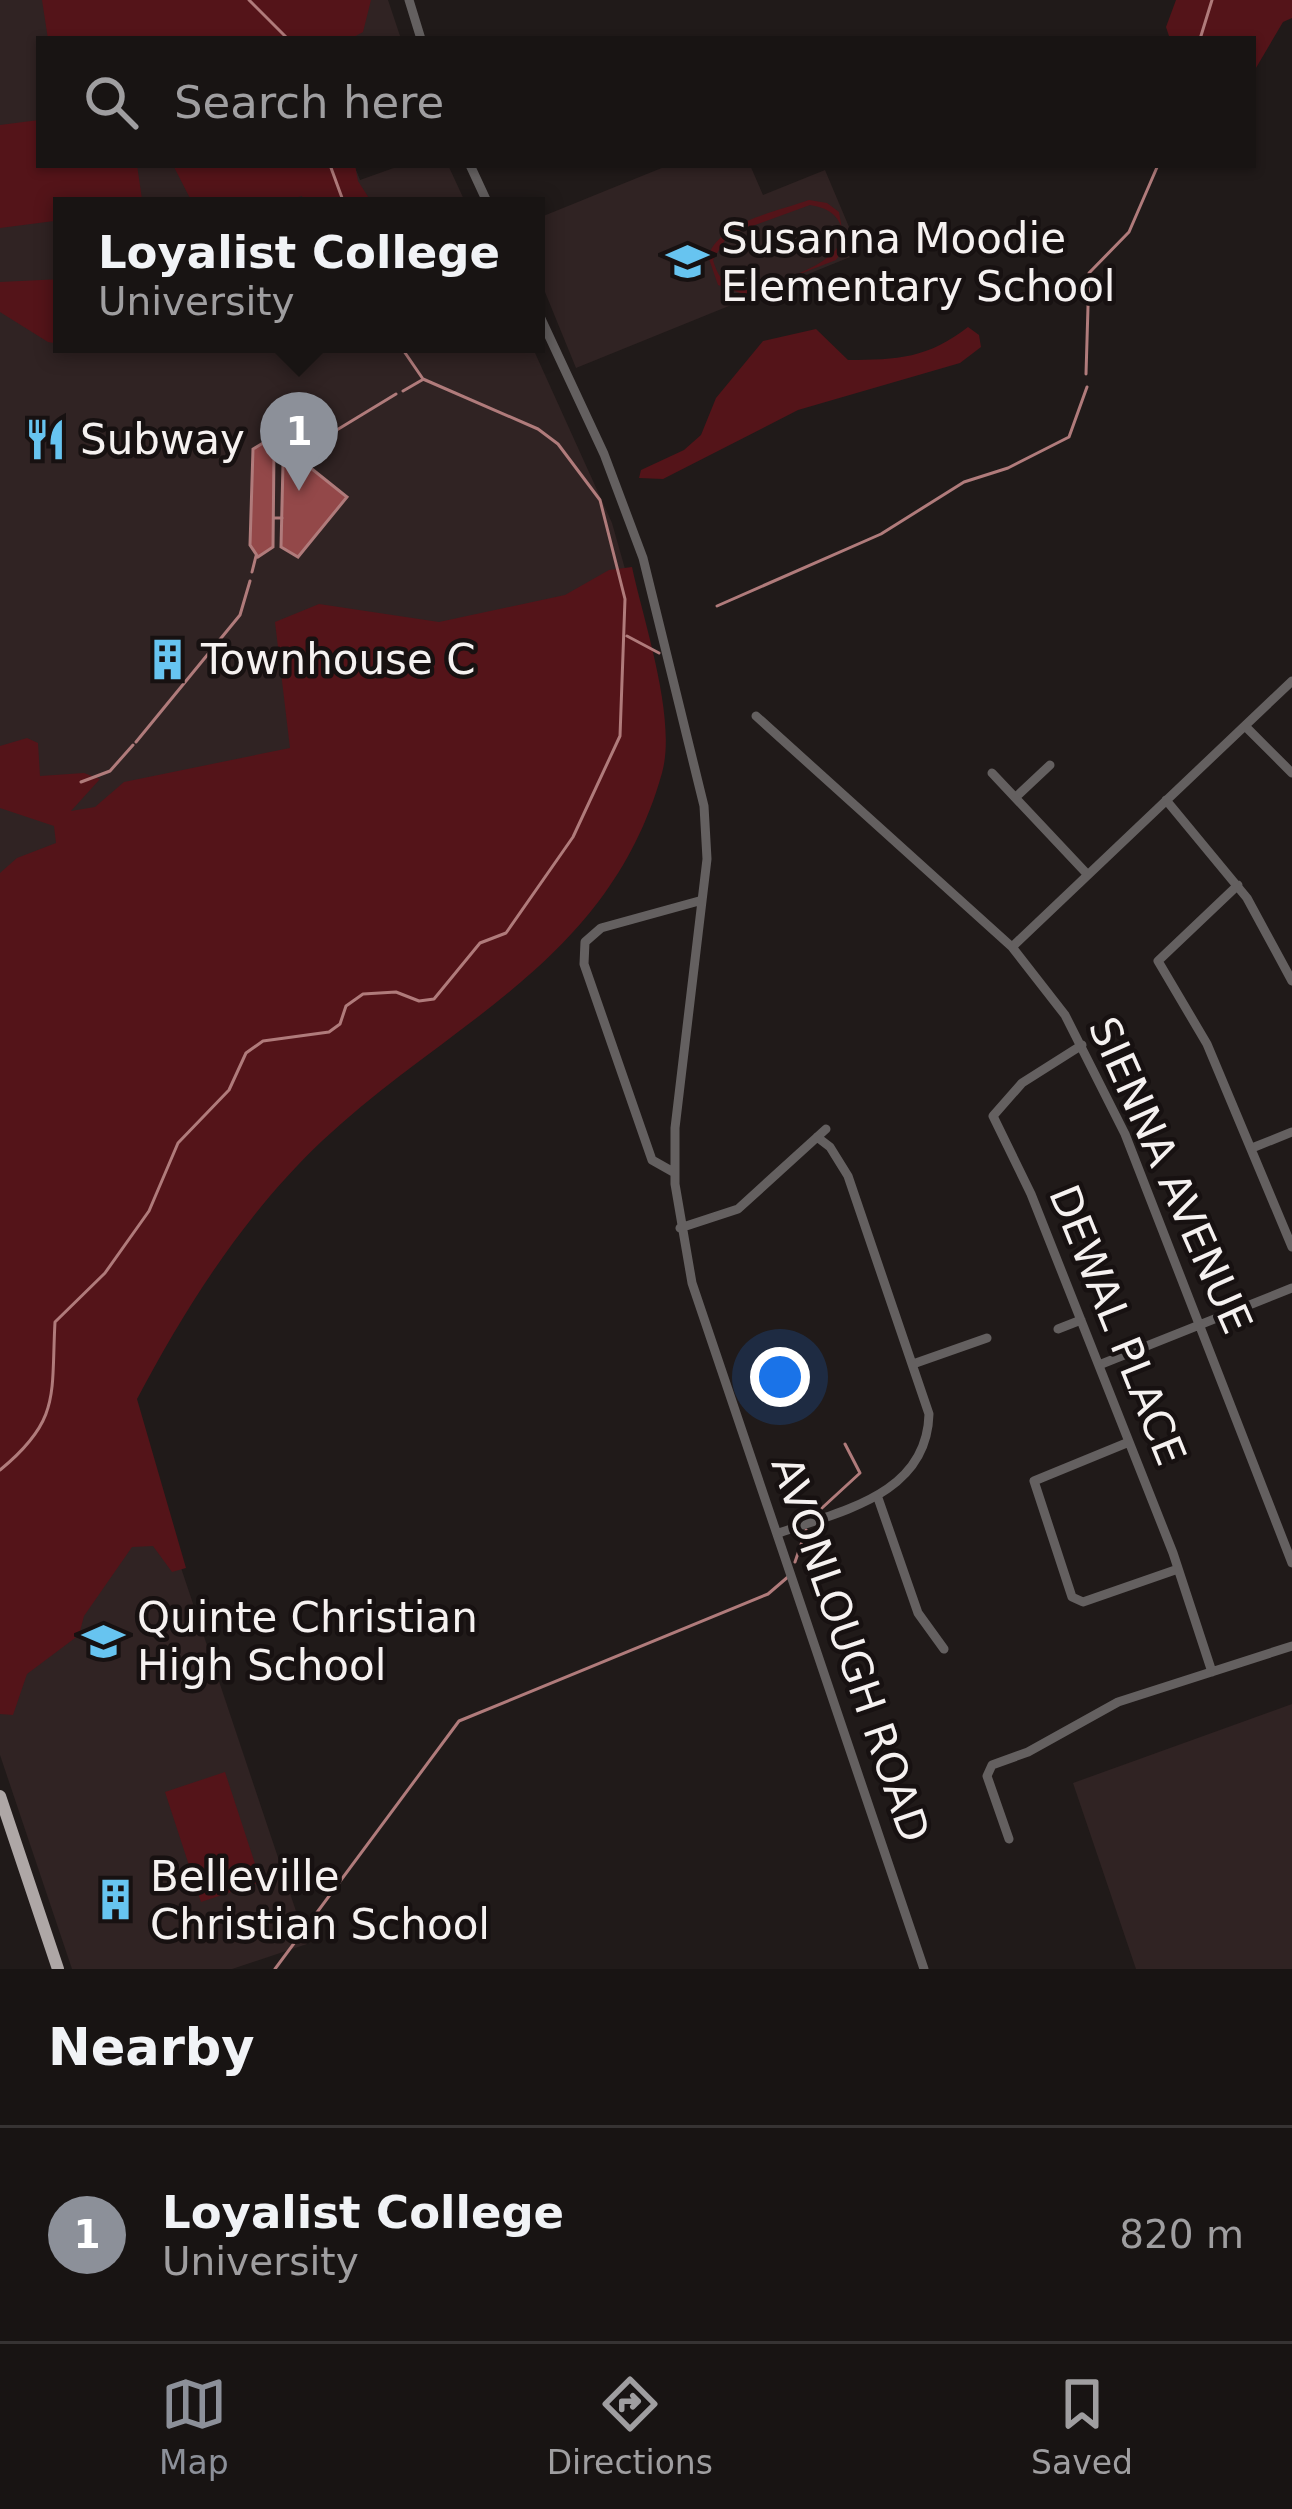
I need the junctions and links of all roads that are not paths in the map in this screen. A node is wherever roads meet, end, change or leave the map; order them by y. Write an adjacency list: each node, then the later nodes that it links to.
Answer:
1 (409, 0): 2 (street)
2 (421, 36)
3 (471, 168): 4 (street)
4 (485, 197)
5 (545, 327): 16 (street, AVONLOUGH ROAD)
6 (1292, 681): 8 (street)
7 (756, 716): 17 (street, SIENNA AVENUE)
8 (1245, 726): 11 (street); 13 (street)
9 (1050, 765): 12 (street)
10 (992, 773): 12 (street)
11 (1292, 773)
12 (1017, 796): 14 (street)
13 (1166, 800): 14 (street); 15 (street)
14 (1088, 875): 17 (street)
15 (1238, 885): 18 (street); 21 (street)
16 (699, 901): 22 (street, AVONLOUGH ROAD); 22 (street)
17 (1012, 947): 19 (street, SIENNA AVENUE)
18 (1292, 981)
19 (1082, 1045): 26 (street, DEWAL PLACE); 27 (street, SIENNA AVENUE)
20 (1292, 1132): 21 (street)
21 (1252, 1148): 24 (street)
22 (675, 1173): 23 (street, AVONLOUGH ROAD)
23 (680, 1228): 30 (street); 34 (street, AVONLOUGH ROAD)
24 (1292, 1247)
25 (1292, 1288): 27 (street)
26 (1081, 1320): 28 (street); 31 (street, DEWAL PLACE)
27 (1202, 1324): 31 (street); 35 (street, SIENNA AVENUE)
28 (1058, 1329)
29 (987, 1338): 30 (street)
30 (913, 1364): 33 (street)
31 (1099, 1365): 32 (street, DEWAL PLACE)
32 (1129, 1442): 36 (street, DEWAL PLACE); 36 (street)
33 (878, 1498): 34 (street); 38 (street)
34 (778, 1533): 43 (street, AVONLOUGH ROAD)
35 (1292, 1563)
36 (1178, 1569): 39 (street, DEWAL PLACE)
37 (1292, 1646): 39 (street)
38 (944, 1649)
39 (1212, 1672): 41 (street)
40 (0, 1796): 42 (main road)
41 (1009, 1839)
42 (58, 1969)
43 (924, 1969)

